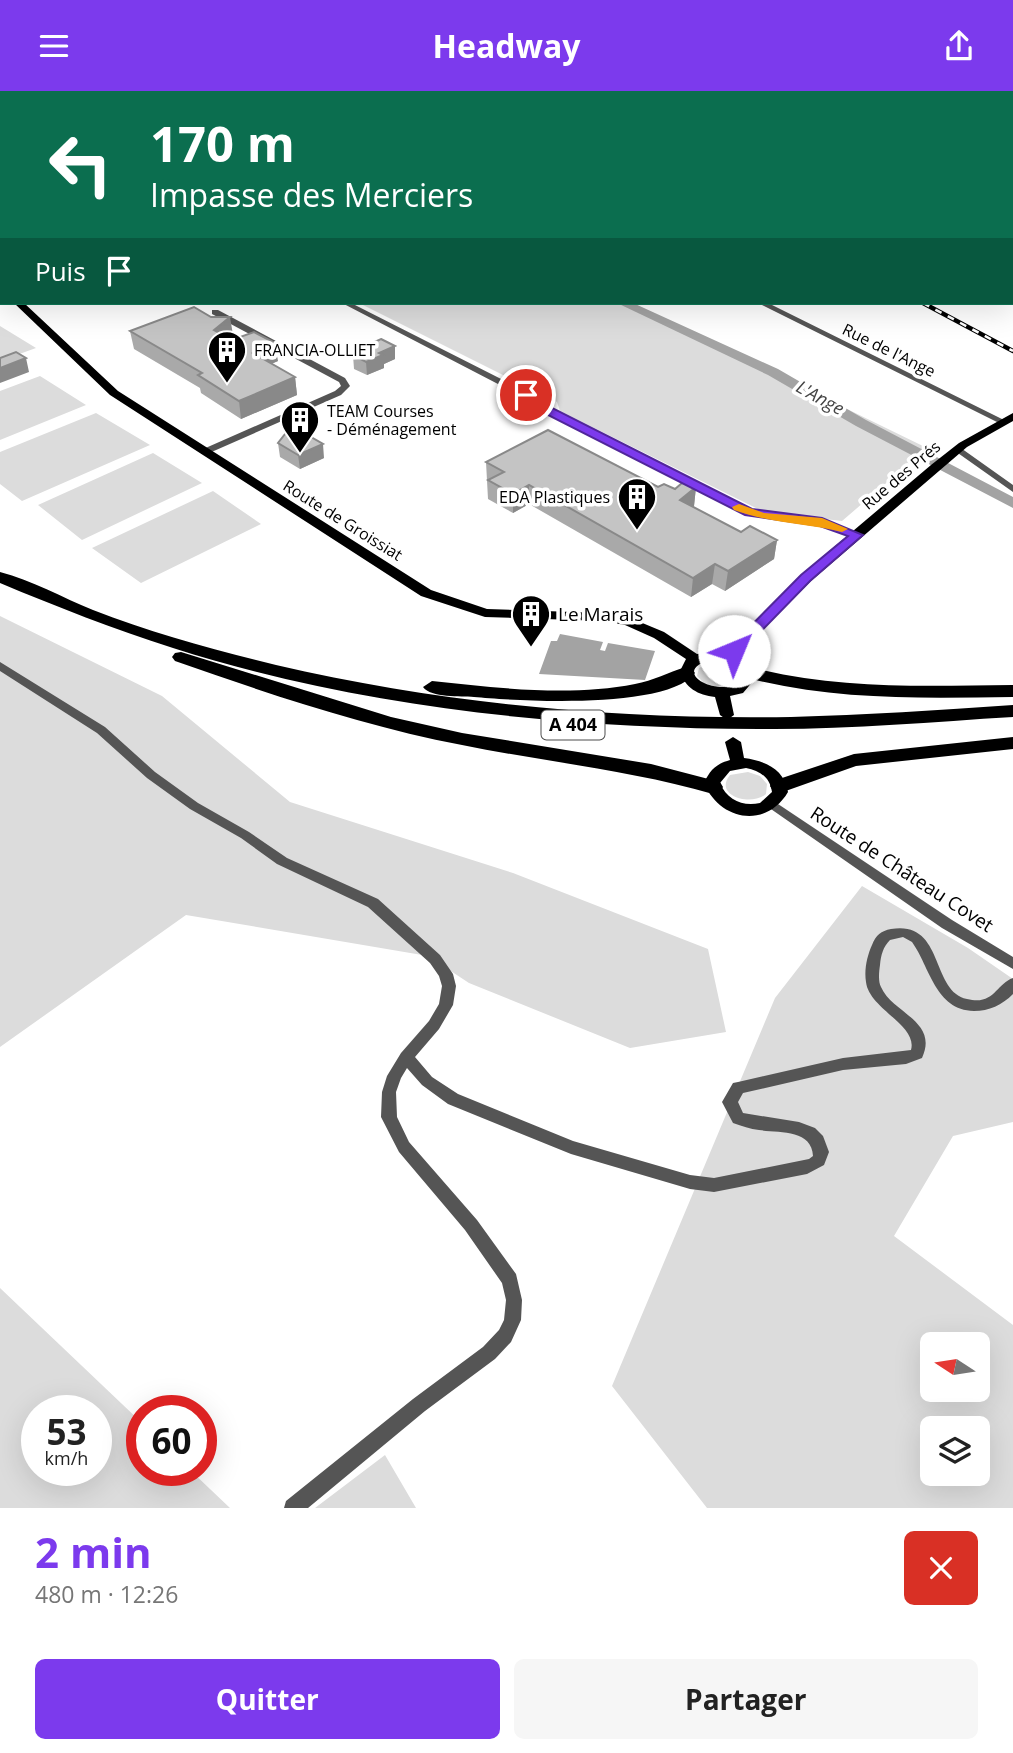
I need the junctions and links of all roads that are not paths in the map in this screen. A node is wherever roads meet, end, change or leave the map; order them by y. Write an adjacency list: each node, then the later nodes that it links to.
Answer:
1 (21, 305): 7 (main road, Route de Groissiat)
2 (350, 305): 9 (street)
3 (766, 305): 5 (street, Rue de l'Ange)
4 (215, 312): 7 (street)
5 (1009, 419): 6 (main road, Rue des Prés)
6 (958, 449): 8 (street); 9 (main road, Rue des Prés)
7 (204, 452): 15 (main road, Route de Groissiat)
8 (1013, 489)
9 (857, 535): 13 (main road, Rue des Prés)
10 (0, 577): 16 (highway, A 404)
11 (0, 589): 12 (highway, A 404)
12 (142, 643): 22 (highway, A 404); 26 (highway)
13 (727, 657): 15 (main road); 17 (main road)
14 (0, 666): 30 (street)
15 (690, 666): 16 (highway); 19 (main road)
16 (263, 667): 20 (highway, A 404)
17 (746, 671): 18 (highway); 19 (main road)
18 (1013, 691)
19 (722, 694): 21 (main road)
20 (1013, 711)
21 (727, 715)
22 (1013, 722)
23 (733, 742): 25 (main road)
24 (1013, 743): 27 (highway)
25 (737, 763): 26 (main road); 27 (main road)
26 (713, 787): 27 (main road)
27 (776, 795): 28 (street, Route de Château Covet)
28 (1013, 964)
29 (1013, 984): 30 (street)
30 (406, 1057): 31 (street)
31 (293, 1508)

